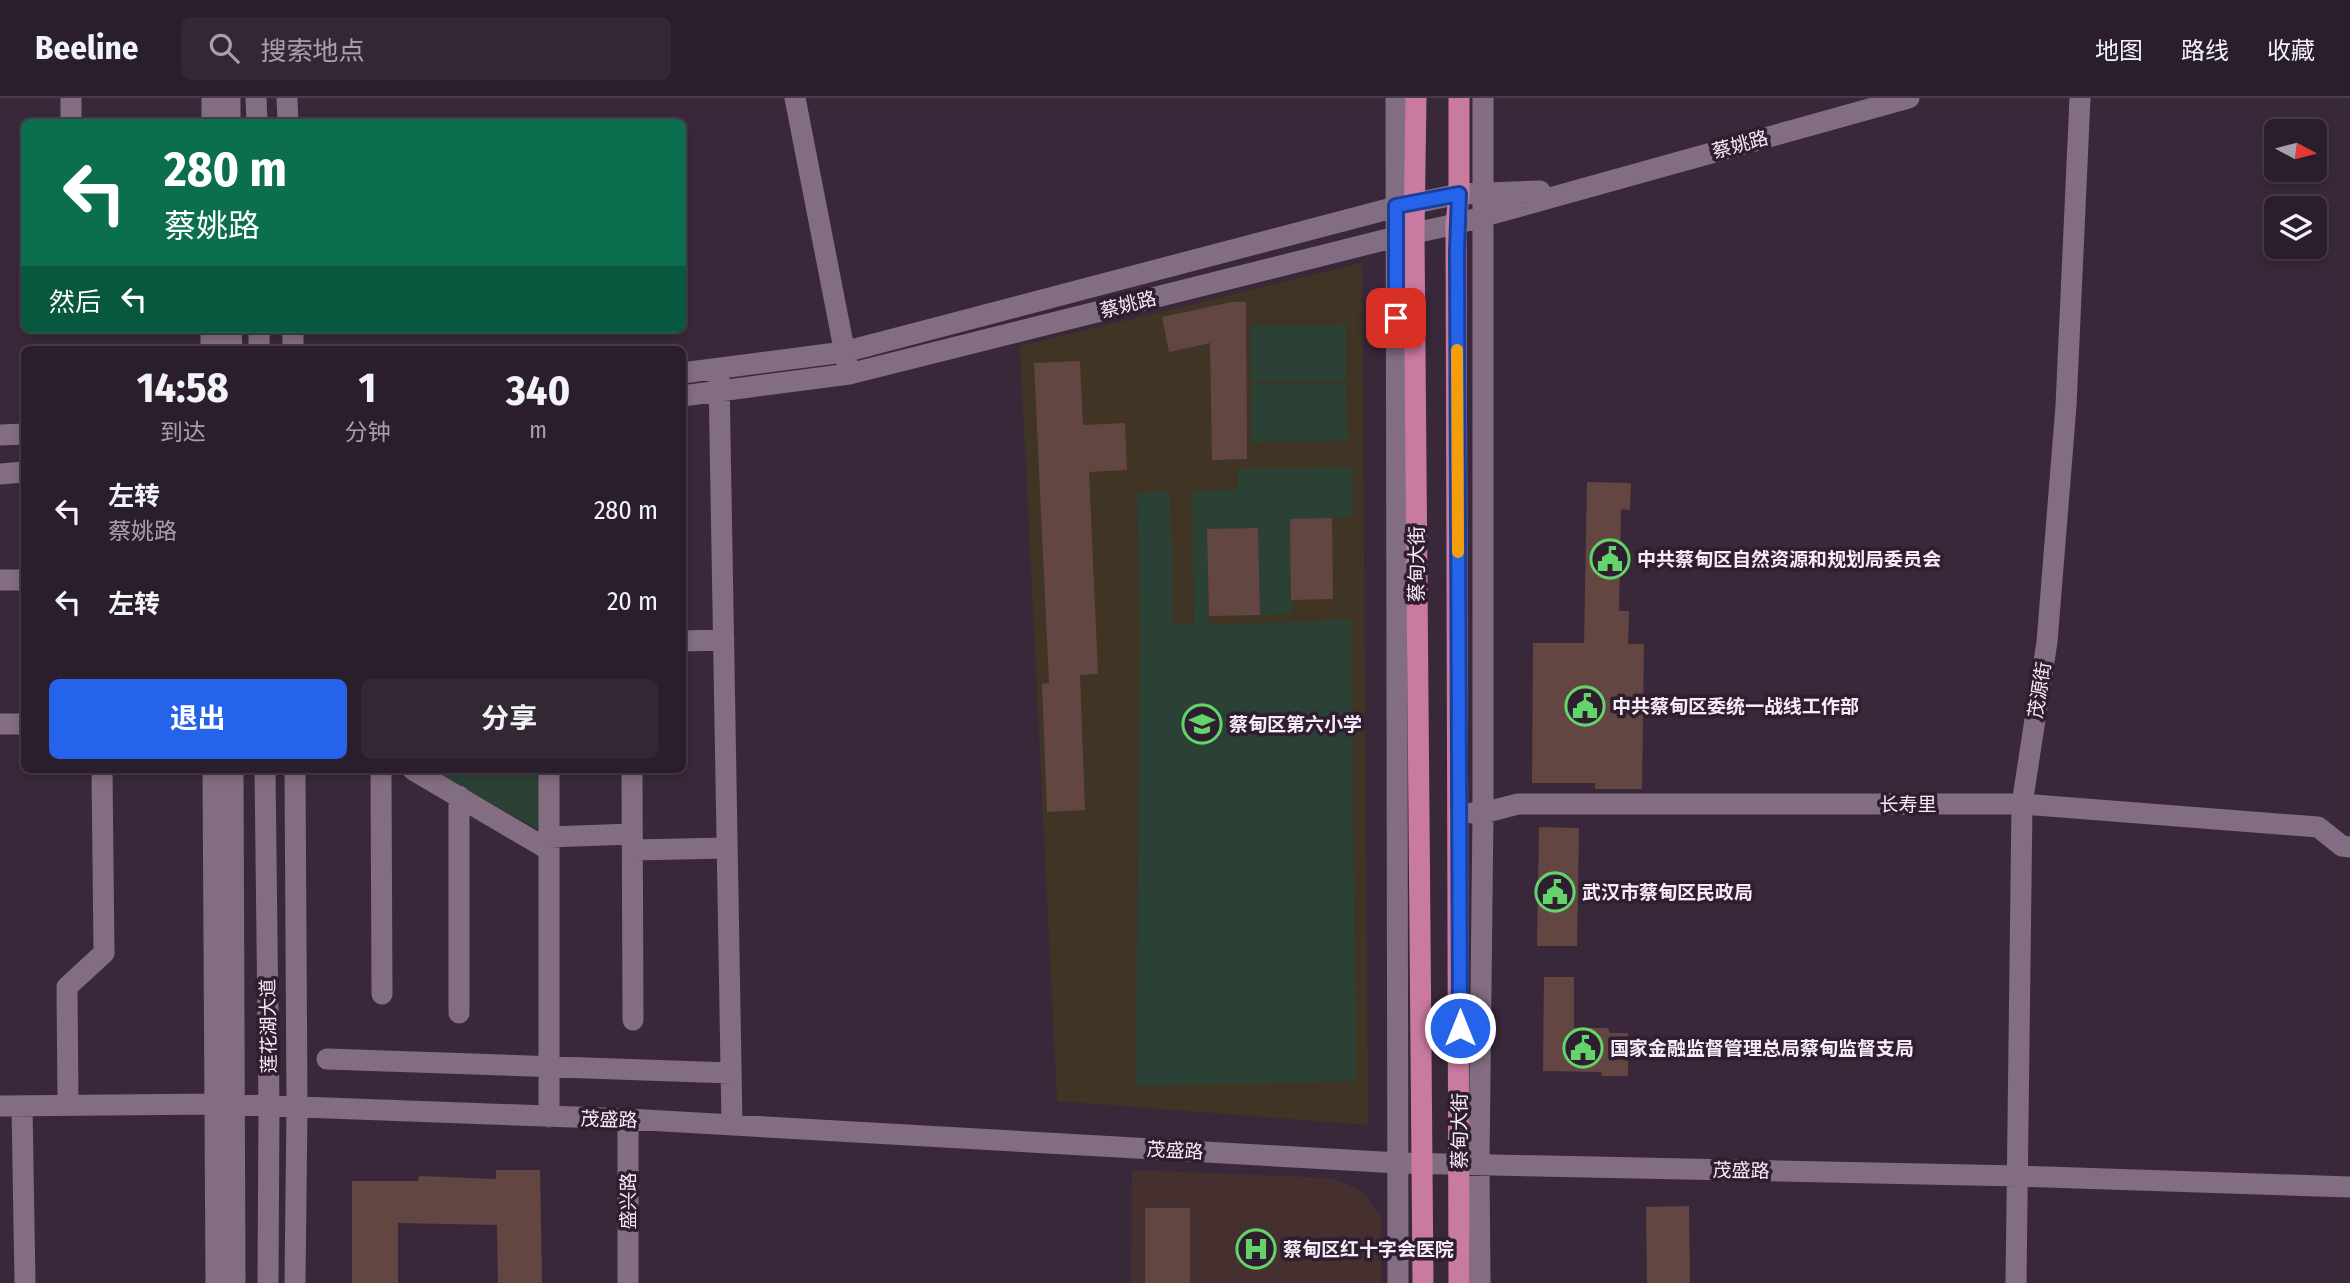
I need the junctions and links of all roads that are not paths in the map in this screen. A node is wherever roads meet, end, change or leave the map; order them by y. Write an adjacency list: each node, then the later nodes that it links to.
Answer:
1 (71, 98): 13 (street)
2 (212, 98): 14 (street)
3 (230, 98): 15 (street)
4 (256, 98): 16 (street)
5 (287, 98): 17 (street)
6 (795, 98): 25 (street)
7 (1396, 98): 21 (street)
8 (1416, 98): 21 (main road, 蔡甸大街)
9 (1459, 98): 20 (main road, 蔡甸大街)
10 (1483, 98): 19 (street)
11 (1909, 98): 18 (street, 蔡姚路)
12 (2080, 98): 51 (street, 茂源街)
13 (71, 119)
14 (212, 119)
15 (230, 119)
16 (257, 119)
17 (288, 119)
18 (1570, 191): 19 (street, 蔡姚路); 22 (street, 蔡姚路)
19 (1482, 193): 20 (street, 蔡姚路); 22 (street)
20 (1459, 194): 21 (street, 蔡姚路); 23 (main road, 蔡甸大街)
21 (1405, 205): 24 (main road, 蔡甸大街); 25 (street, 蔡姚路)
22 (1483, 216): 23 (street, 蔡姚路); 53 (street)
23 (1457, 224): 24 (street, 蔡姚路); 52 (main road, 蔡甸大街)
24 (1405, 235): 28 (street, 蔡姚路); 73 (street); 74 (main road, 蔡甸大街)
25 (844, 352): 26 (street, 蔡姚路); 28 (street)
26 (719, 369): 27 (street, 蔡姚路); 29 (street)
27 (686, 373)
28 (849, 374): 29 (street, 蔡姚路)
29 (720, 391): 30 (street, 蔡姚路); 37 (street)
30 (686, 395)
31 (21, 434): 32 (street)
32 (0, 435)
33 (21, 472): 34 (street)
34 (0, 474)
35 (0, 580): 36 (street)
36 (21, 580)
37 (724, 640): 38 (street); 57 (street)
38 (686, 641)
39 (0, 724): 40 (street)
40 (21, 724)
41 (103, 773): 64 (street)
42 (213, 773): 66 (street, 莲花湖大道)
43 (233, 773): 66 (street, 莲花湖大道)
44 (265, 773): 68 (street, 莲花湖大道)
45 (295, 773): 69 (street, 莲花湖大道)
46 (380, 773): 58 (street)
47 (418, 773): 50 (street)
48 (549, 773): 55 (street)
49 (632, 773): 54 (street)
50 (459, 796): 55 (street); 59 (street)
51 (2022, 804): 53 (street, 长寿里); 56 (street, 长寿里); 76 (street, 茂源街)
52 (1460, 812): 53 (street, 长寿里); 75 (main road, 蔡甸大街)
53 (1483, 813): 75 (street)
54 (633, 842): 55 (street); 57 (street); 60 (street)
55 (549, 844): 62 (street)
56 (2350, 847)
57 (727, 848): 63 (street)
58 (382, 994)
59 (458, 1013)
60 (633, 1020)
61 (327, 1059): 62 (street)
62 (549, 1067): 63 (street); 70 (street)
63 (731, 1073): 72 (street)
64 (68, 1104): 65 (street, 茂盛路); 66 (street, 茂盛路)
65 (22, 1105): 67 (street, 茂盛路); 78 (street)
66 (226, 1105): 68 (street, 茂盛路); 79 (street, 莲花湖大道); 80 (street, 莲花湖大道)
67 (0, 1106)
68 (269, 1106): 69 (street, 茂盛路); 81 (street, 莲花湖大道)
69 (298, 1107): 70 (street, 茂盛路); 82 (street, 莲花湖大道)
70 (548, 1116): 71 (street, 茂盛路)
71 (628, 1119): 72 (street, 茂盛路); 83 (street, 盛兴路)
72 (732, 1125): 73 (street, 茂盛路)
73 (1399, 1163): 74 (street, 茂盛路); 84 (street)
74 (1422, 1163): 75 (street, 茂盛路); 85 (main road, 蔡甸大街)
75 (1469, 1163): 76 (street, 茂盛路); 86 (main road, 蔡甸大街); 87 (street)
76 (2018, 1175): 77 (street, 茂盛路); 88 (street, 茂源街)
77 (2350, 1187)
78 (25, 1283)
79 (216, 1283)
80 (235, 1283)
81 (268, 1283)
82 (295, 1283)
83 (628, 1283)
84 (1398, 1283)
85 (1423, 1283)
86 (1460, 1283)
87 (1480, 1283)
88 (2016, 1283)

